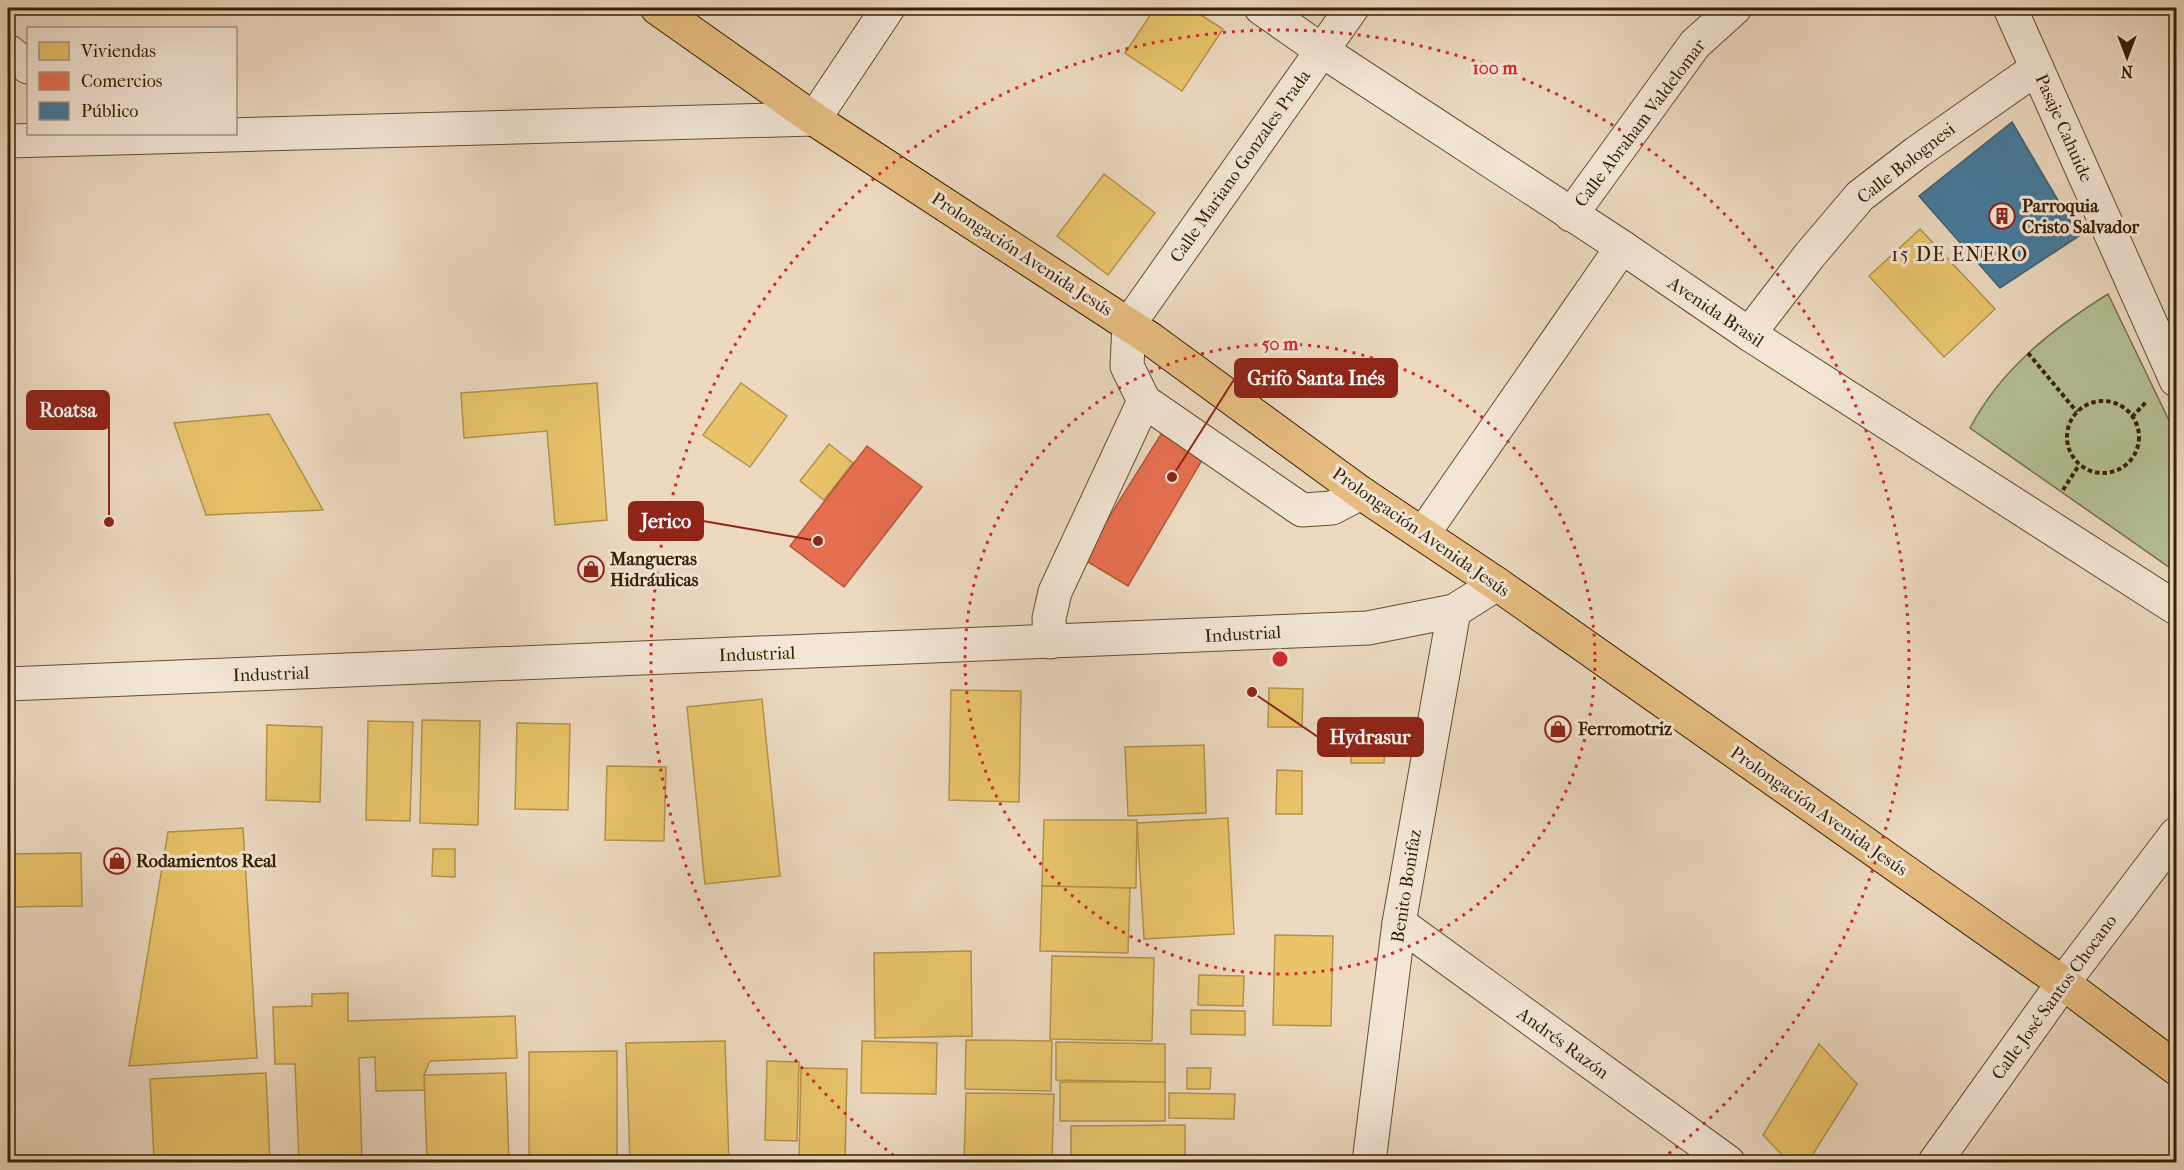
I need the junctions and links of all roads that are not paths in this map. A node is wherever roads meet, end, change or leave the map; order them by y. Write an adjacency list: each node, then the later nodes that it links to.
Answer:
1 (657, 8): 11 (main road, Prolongación Avenida Jesús)
2 (888, 8): 11 (street)
3 (1261, 8): 7 (street, Avenida Brasil)
4 (1352, 8): 7 (street, Calle Mariano Gonzales Prada)
5 (1735, 8): 15 (street, Calle Abraham Valdelomar)
6 (2010, 8): 10 (street, Pasaje Cahuide)
7 (1321, 50): 15 (street, Avenida Brasil); 17 (street, Calle Mariano Gonzales Prada)
8 (8, 51): 9 (street)
9 (27, 66)
10 (2037, 68): 18 (street, Calle Bolognesi); 19 (street, Pasaje Cahuide)
11 (814, 119): 12 (street); 17 (main road, Prolongación Avenida Jesús)
12 (237, 132)
13 (123, 135): 14 (street)
14 (8, 141)
15 (1571, 215): 16 (street, Avenida Brasil)
16 (1622, 247): 18 (street, Avenida Brasil); 22 (street)
17 (1129, 324): 20 (street); 21 (main road, Prolongación Avenida Jesús)
18 (1749, 334): 24 (street, Avenida Brasil)
19 (2176, 380)
20 (1144, 401): 21 (street); 26 (street)
21 (1361, 493): 22 (main road, Prolongación Avenida Jesús)
22 (1423, 534): 23 (main road, Prolongación Avenida Jesús)
23 (1497, 585): 25 (street, Industrial); 30 (main road, Prolongación Avenida Jesús)
24 (2176, 608)
25 (1454, 611): 26 (street, Industrial); 29 (street, Benito Bonifaz)
26 (1050, 642): 27 (street, Industrial)
27 (8, 684)
28 (2176, 834): 30 (street, Calle José Santos Chocano)
29 (1399, 923): 32 (street, Benito Bonifaz); 33 (street, Andrés Razón)
30 (2063, 983): 31 (main road, Prolongación Avenida Jesús); 34 (street, Calle José Santos Chocano)
31 (2176, 1068)
32 (1369, 1162)
33 (1728, 1162)
34 (1935, 1162)

